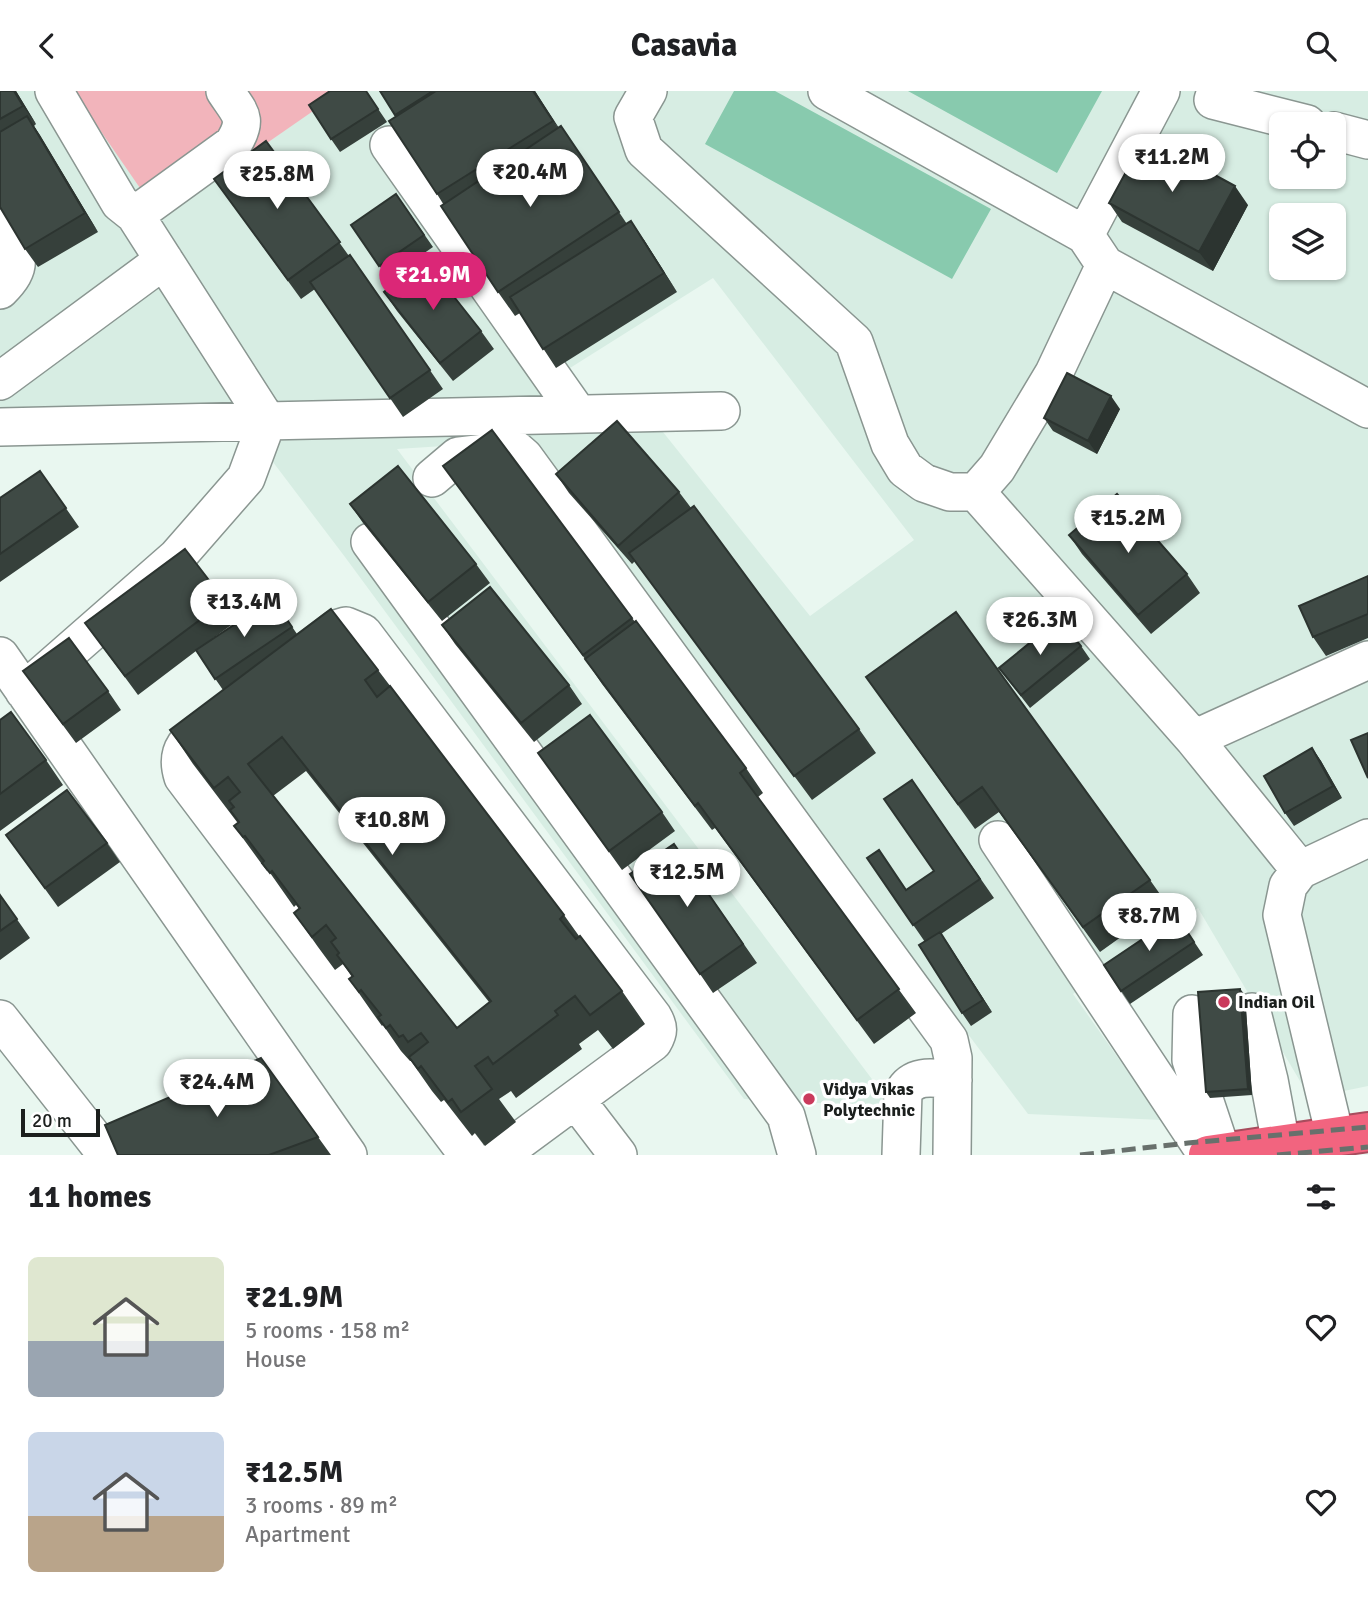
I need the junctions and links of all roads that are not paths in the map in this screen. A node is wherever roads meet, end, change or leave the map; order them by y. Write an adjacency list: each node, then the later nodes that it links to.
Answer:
1 (54, 91): 11 (street)
2 (225, 91): 11 (street)
3 (648, 91): 24 (street)
4 (827, 91): 13 (street)
5 (1161, 91): 13 (street)
6 (1216, 91): 7 (street)
7 (1269, 114)
8 (1346, 134): 9 (street)
9 (1368, 140)
10 (389, 145): 20 (street)
11 (135, 215): 14 (street)
12 (0, 228): 16 (street)
13 (1085, 235): 15 (street)
14 (164, 260): 17 (street); 21 (street)
15 (1105, 265): 18 (street); 24 (street)
16 (0, 291)
17 (0, 381)
18 (1368, 409)
19 (721, 411): 20 (street)
20 (578, 414): 21 (street)
21 (267, 421): 22 (street); 29 (street)
22 (0, 427)
23 (432, 478): 38 (street)
24 (976, 492): 31 (street)
25 (370, 542): 48 (street)
26 (0, 656): 29 (street)
27 (1368, 660): 31 (street)
28 (282, 671): 39 (street)
29 (24, 691): 44 (street)
30 (248, 696): 45 (street)
31 (1195, 739): 34 (street)
32 (1368, 838): 34 (street)
33 (998, 840): 42 (street)
34 (1300, 870): 40 (street)
35 (1252, 1012): 41 (street)
36 (1192, 1014): 42 (street)
37 (0, 1019): 43 (street)
38 (953, 1080): 49 (street); 50 (street)
39 (576, 1100): 46 (street); 47 (street)
40 (1351, 1134): 41 (highway)
41 (1281, 1144): 42 (highway)
42 (1212, 1154)
43 (107, 1155)
44 (348, 1155)
45 (468, 1155)
46 (500, 1155)
47 (618, 1155)
48 (797, 1155)
49 (901, 1155)
50 (952, 1155)

